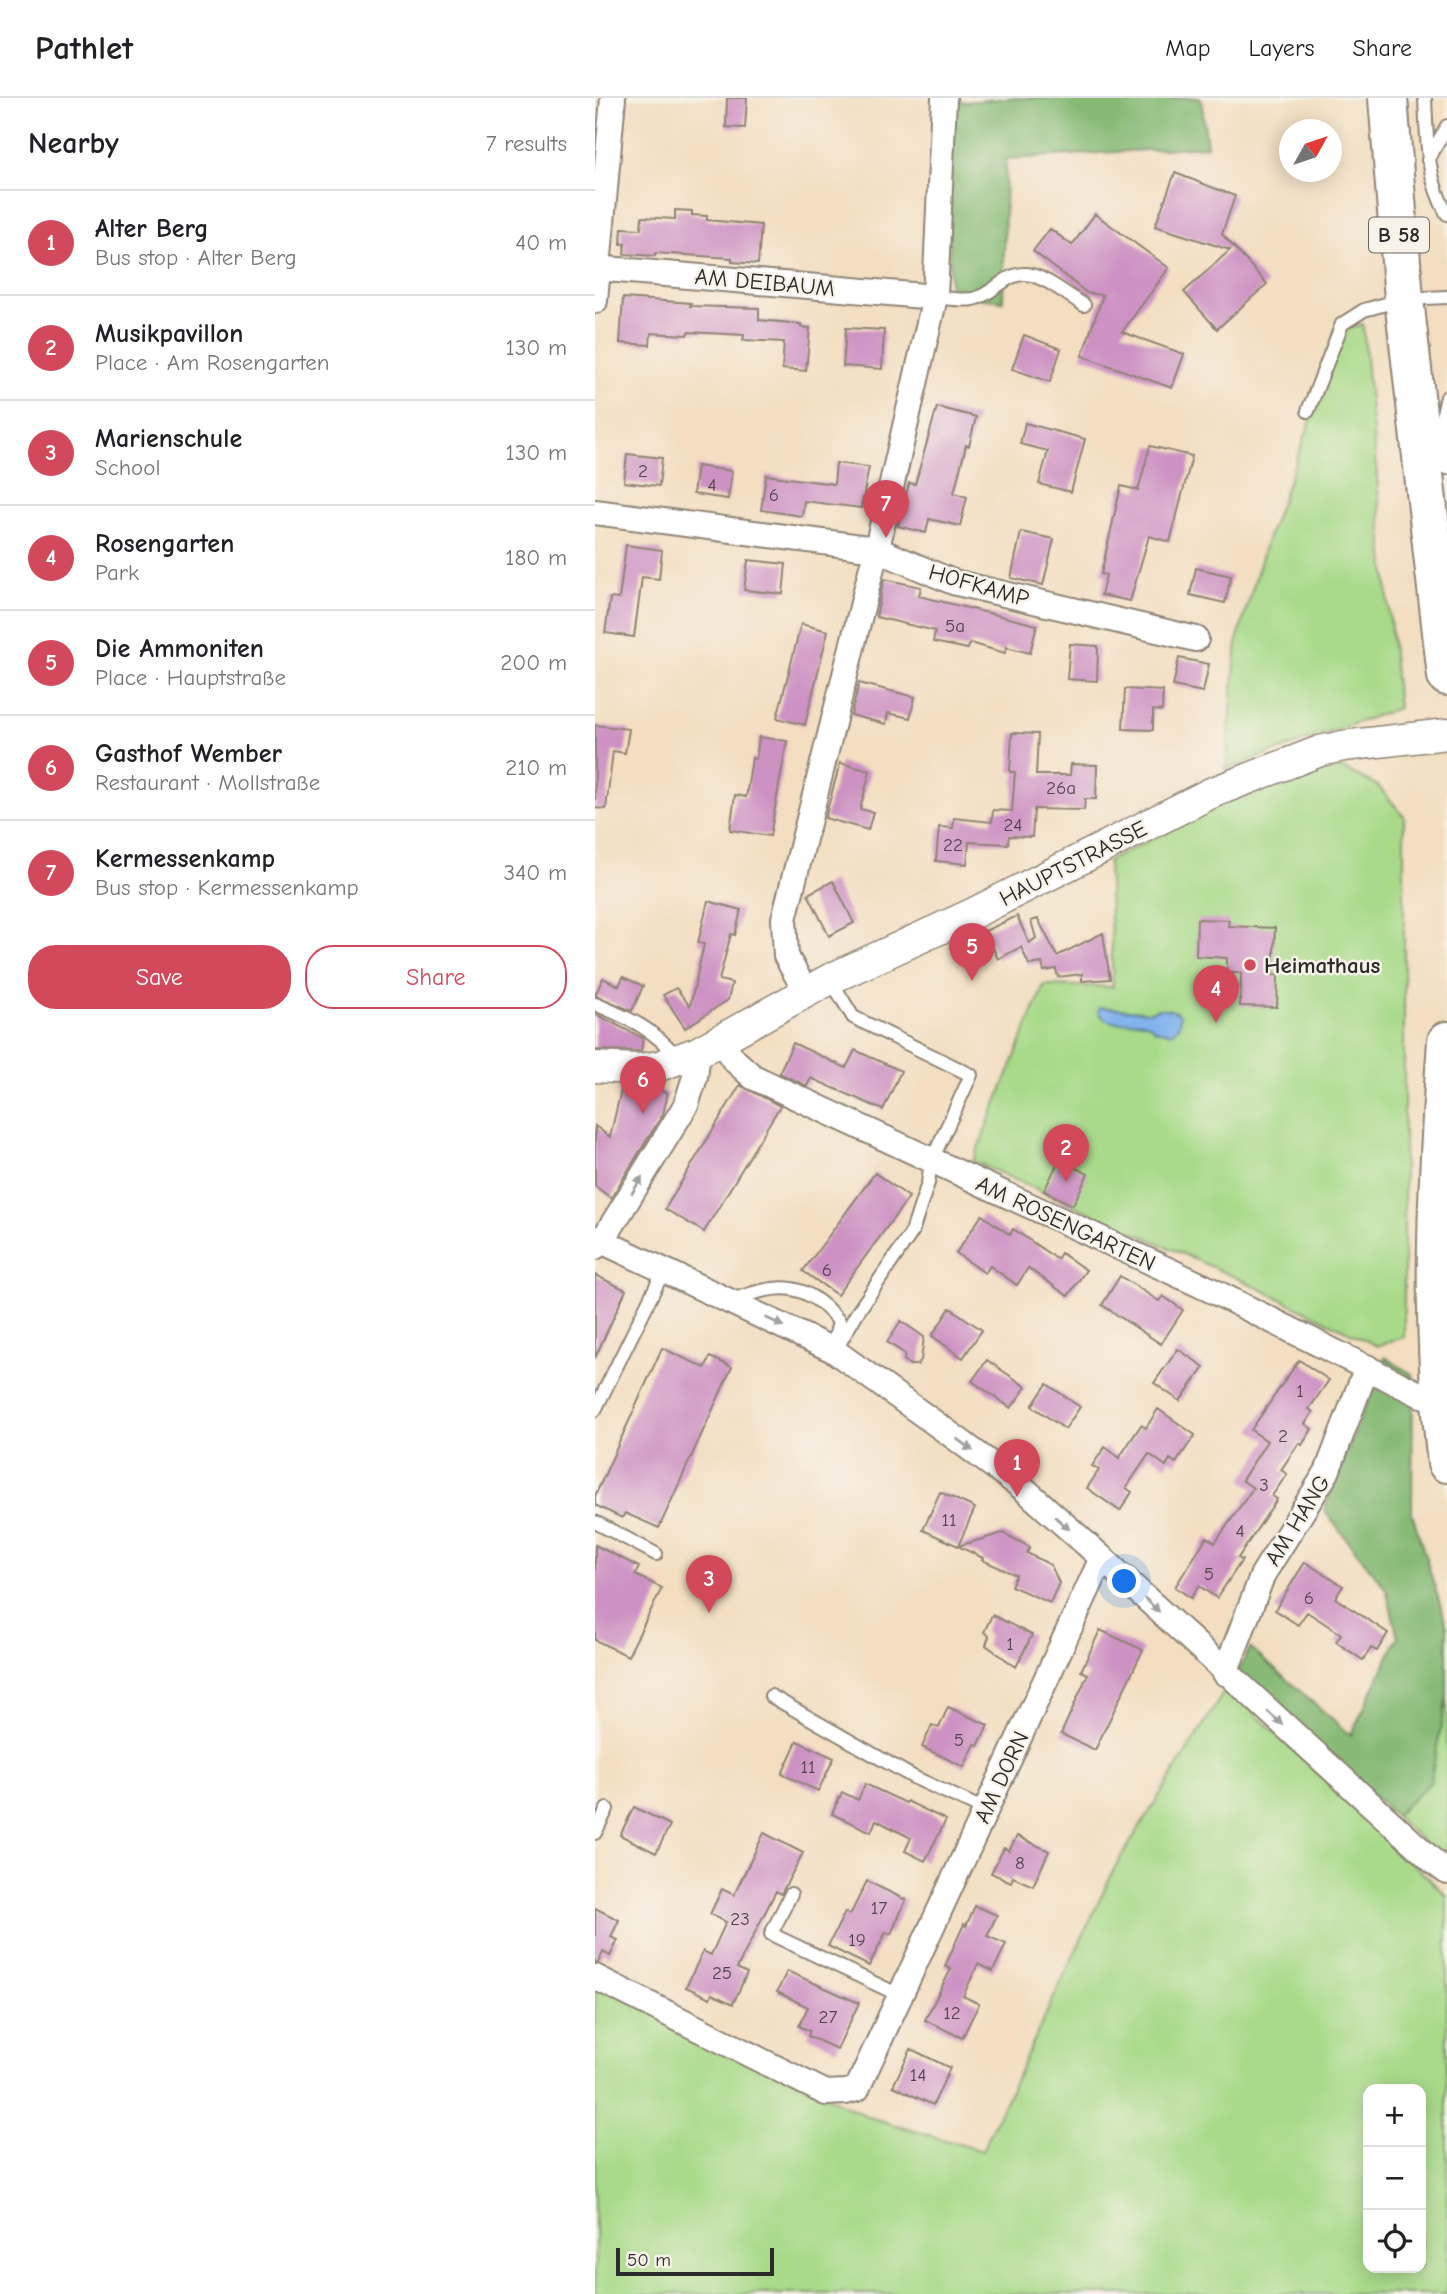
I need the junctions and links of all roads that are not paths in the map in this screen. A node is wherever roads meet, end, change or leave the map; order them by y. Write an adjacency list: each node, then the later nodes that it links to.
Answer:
1 (613, 98): 8 (street)
2 (944, 98): 9 (street)
3 (1388, 98): 11 (main road, B 58)
4 (1425, 98): 6 (lane)
5 (1447, 126): 6 (lane)
6 (1428, 160): 7 (lane)
7 (1447, 214)
8 (597, 268): 9 (street, AM DEIBAUM); 12 (street)
9 (935, 297): 13 (lane); 18 (street)
10 (1447, 297): 11 (lane)
11 (1404, 299): 15 (lane); 20 (main road, B 58)
12 (595, 300)
13 (1084, 305)
14 (1447, 397): 16 (lane)
15 (1308, 411)
16 (1447, 468)
17 (595, 512): 18 (street, HOFKAMP)
18 (876, 549): 19 (street, HOFKAMP); 22 (street)
19 (1196, 639)
20 (1447, 676)
21 (1447, 734): 22 (street, HAUPTSTRASSE)
22 (818, 986): 25 (street, HAUPTSTRASSE); 27 (lane)
23 (595, 1004): 25 (lane)
24 (1447, 1041): 33 (main road)
25 (699, 1050): 26 (street, HAUPTSTRASSE); 27 (street, AM ROSENGARTEN); 28 (street, one-way to 25)
26 (595, 1067)
27 (931, 1162): 31 (lane); 32 (street, AM ROSENGARTEN)
28 (597, 1242): 29 (street)
29 (664, 1270): 30 (street); 34 (lane)
30 (729, 1301): 31 (street, one-way to 31); 31 (lane)
31 (834, 1350): 38 (street, one-way to 38)
32 (1367, 1367): 33 (street, AM ROSENGARTEN); 39 (street, AM HANG)
33 (1431, 1398): 35 (main road)
34 (595, 1410)
35 (1447, 1463)
36 (595, 1522): 37 (lane)
37 (656, 1554)
38 (1102, 1558): 39 (street, one-way to 39); 42 (street, AM DORN)
39 (1225, 1672): 44 (street, one-way to 44)
40 (771, 1696): 42 (lane)
41 (607, 1809): 43 (lane)
42 (985, 1810): 47 (street, AM DORN)
43 (595, 1833)
44 (1447, 1872)
45 (791, 1894): 47 (lane)
46 (595, 1977): 47 (street, AM DORN)
47 (899, 1995)

